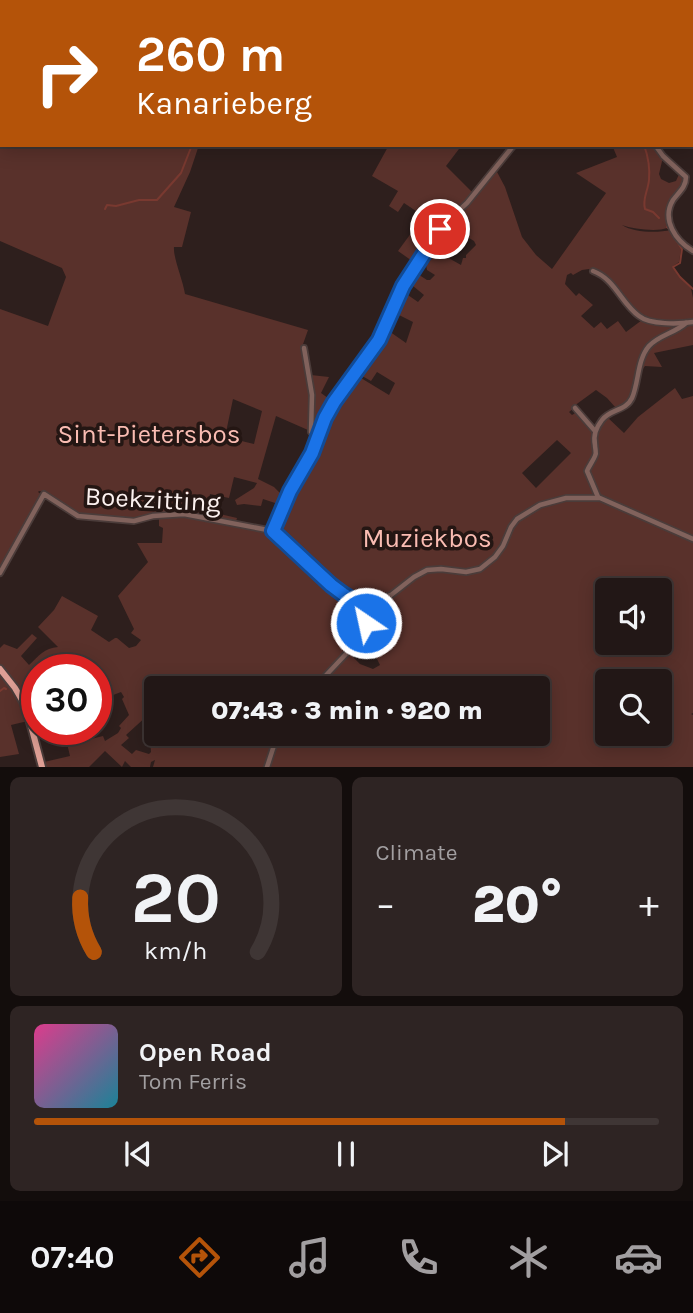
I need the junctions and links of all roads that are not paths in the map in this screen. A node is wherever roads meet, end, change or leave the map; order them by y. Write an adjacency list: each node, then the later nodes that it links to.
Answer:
1 (512, 147): 10 (street)
2 (656, 147): 3 (street)
3 (693, 251)
4 (593, 271): 6 (street)
5 (693, 322): 6 (street)
6 (686, 323): 9 (street)
7 (304, 348): 10 (street)
8 (575, 408): 9 (street)
9 (595, 431): 11 (street)
10 (317, 438): 12 (street)
11 (598, 497): 13 (street); 15 (street)
12 (273, 531): 14 (street, Boekzitting); 15 (street)
13 (693, 539)
14 (0, 573)
15 (364, 607): 17 (street)
16 (0, 669): 18 (main road)
17 (325, 676)
18 (21, 698)
19 (36, 745): 21 (main road)
20 (274, 746): 22 (street)
21 (42, 767)
22 (267, 767)

